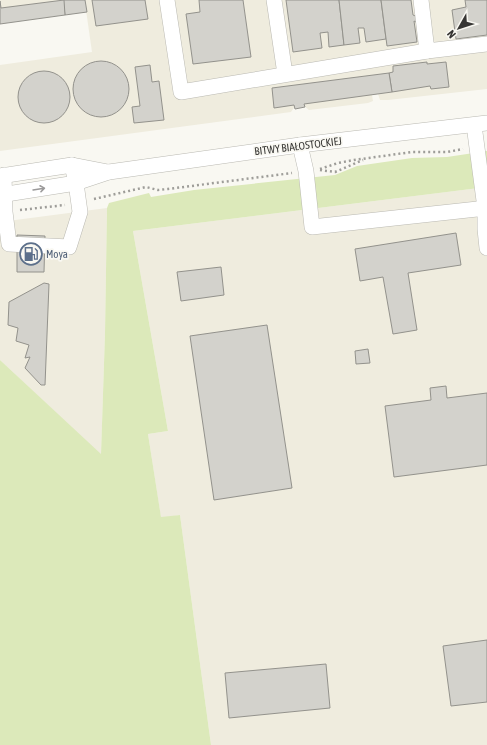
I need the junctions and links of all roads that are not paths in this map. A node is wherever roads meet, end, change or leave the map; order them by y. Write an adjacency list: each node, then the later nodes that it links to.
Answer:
1 (167, 0): 6 (street)
2 (274, 0): 6 (street)
3 (421, 0): 5 (street)
4 (487, 44): 5 (street)
5 (427, 51): 6 (street)
6 (285, 74)
7 (480, 124): 8 (street, BITWY BIAŁOSTOCKIEJ); 14 (street)
8 (300, 145): 10 (street, BITWY BIAŁOSTOCKIEJ); 14 (street)
9 (72, 166): 10 (street, BITWY BIAŁOSTOCKIEJ); 11 (street, BITWY BIAŁOSTOCKIEJ); 12 (street)
10 (109, 172): 12 (street, BITWY BIAŁOSTOCKIEJ)
11 (2, 175): 13 (street)
12 (76, 183): 13 (street, BITWY BIAŁOSTOCKIEJ, one-way to 12); 13 (street)
13 (2, 195)
14 (486, 208): 15 (street)
15 (487, 248)

